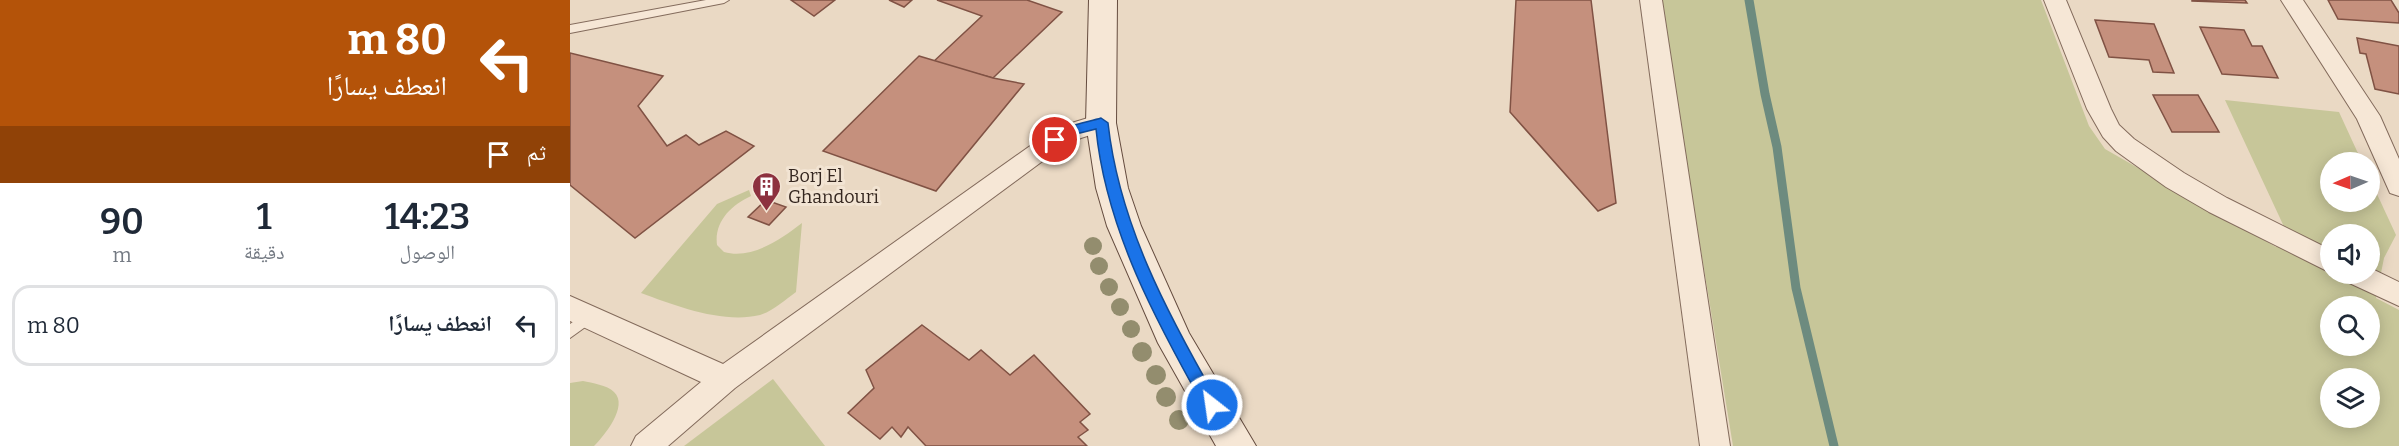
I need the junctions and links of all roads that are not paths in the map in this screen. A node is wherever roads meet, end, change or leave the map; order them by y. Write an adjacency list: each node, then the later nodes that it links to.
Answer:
1 (724, 0): 6 (lane)
2 (1103, 0): 7 (main road)
3 (1651, 0): 16 (street)
4 (2055, 0): 9 (street)
5 (2292, 0): 8 (street)
6 (570, 29)
7 (1101, 123): 13 (street); 15 (main road)
8 (2399, 186)
9 (2320, 256)
10 (2376, 284): 11 (street)
11 (2399, 295)
12 (577, 319): 13 (street)
13 (725, 379): 14 (street)
14 (646, 446)
15 (1237, 446)
16 (1715, 446)

